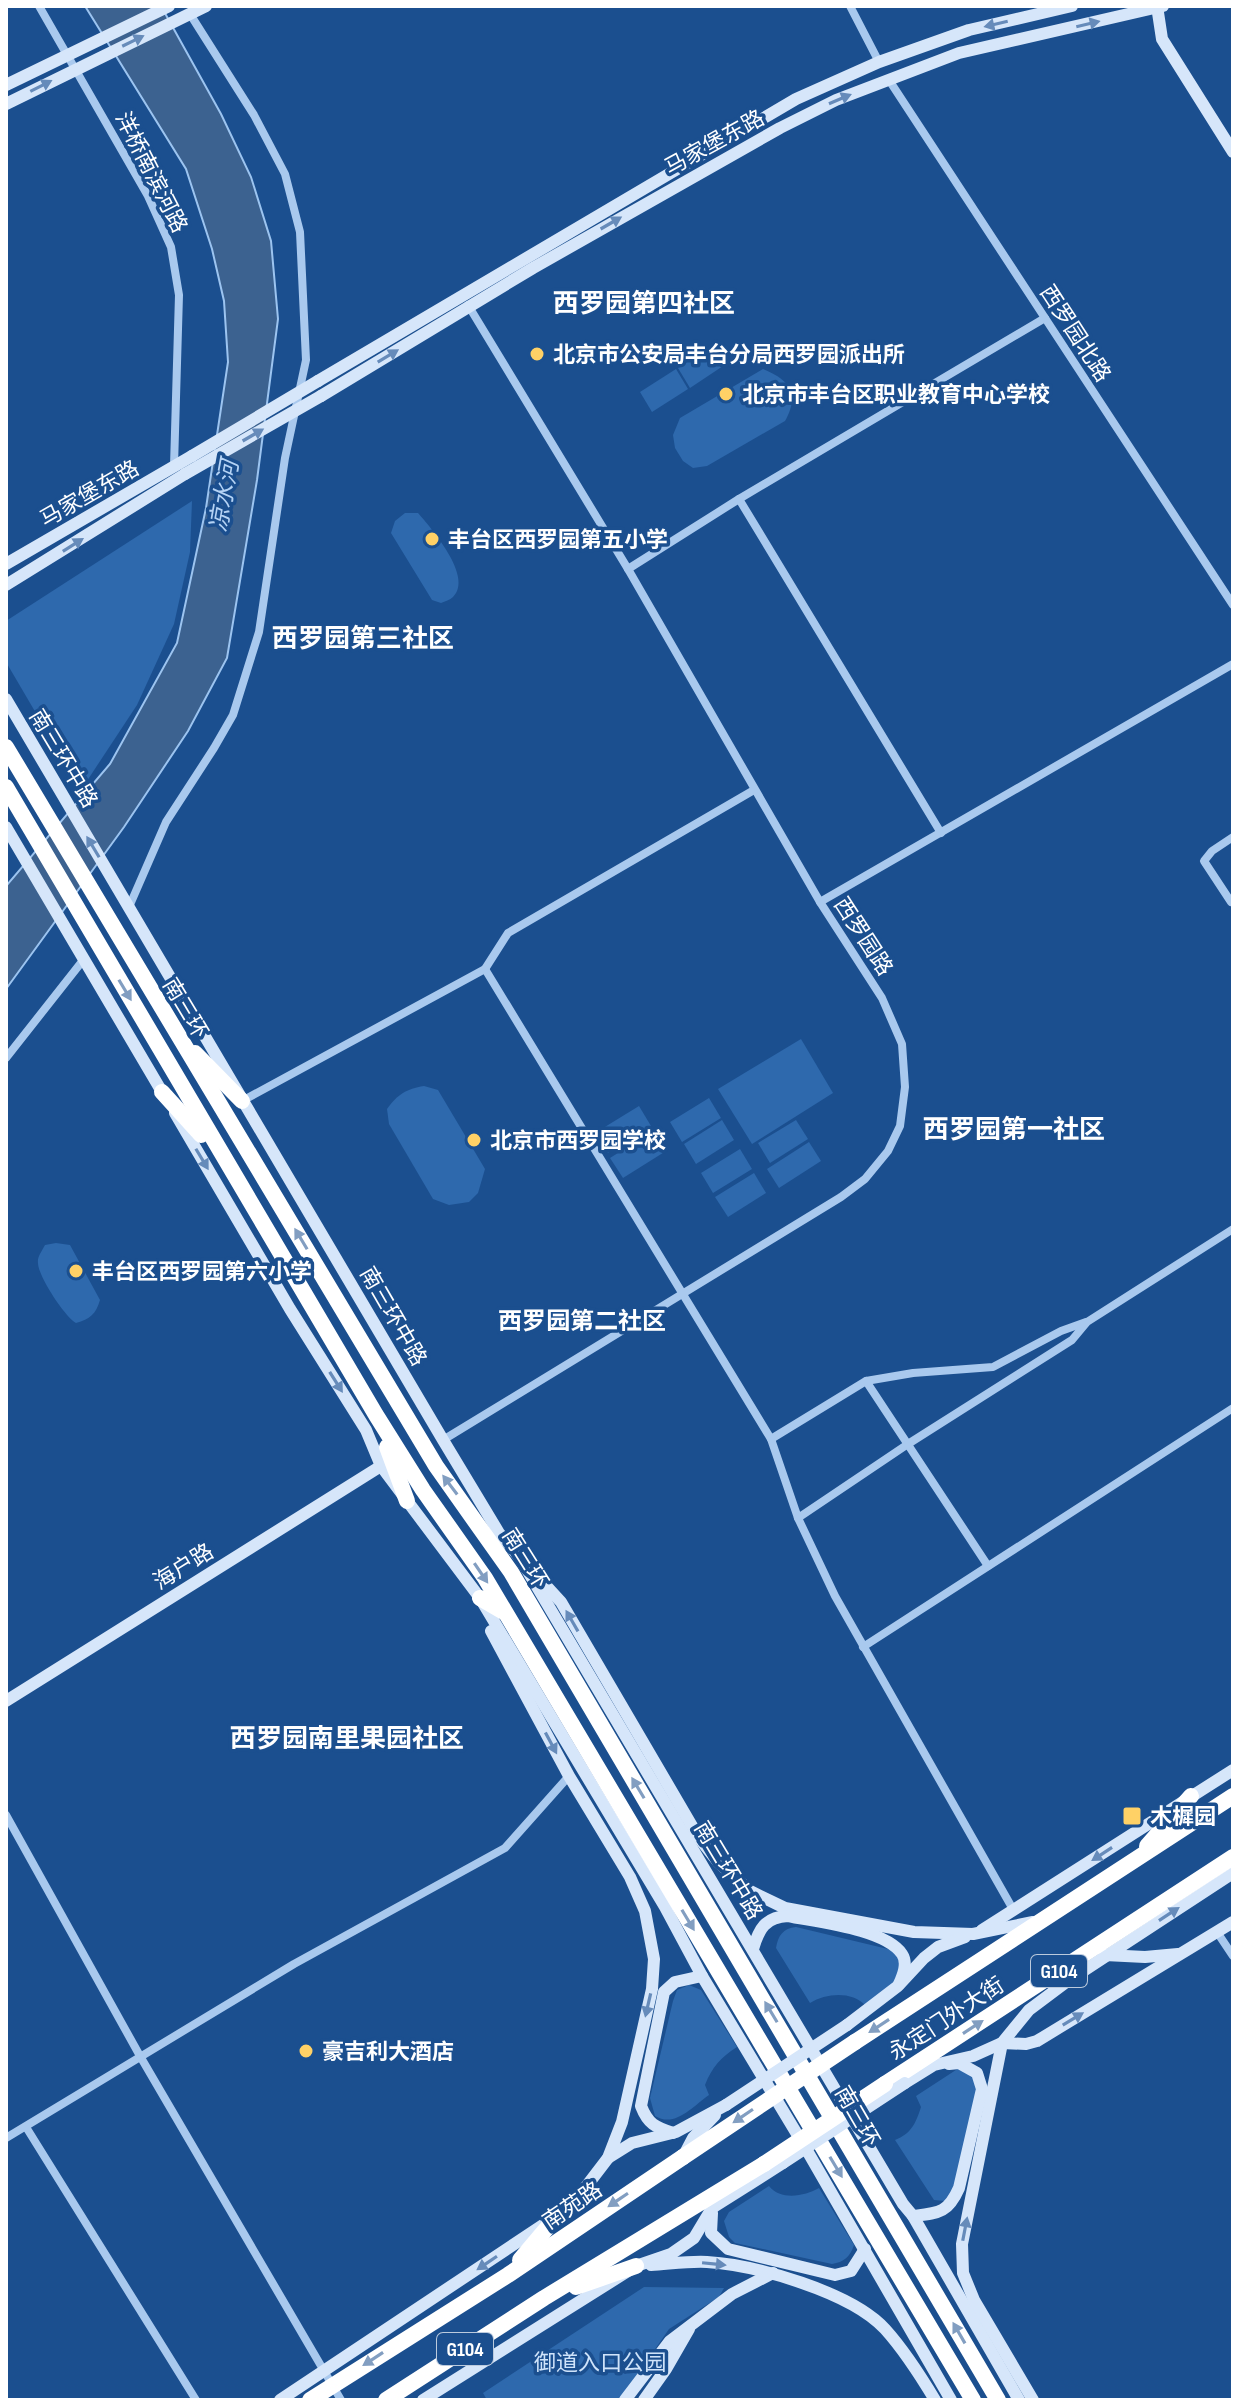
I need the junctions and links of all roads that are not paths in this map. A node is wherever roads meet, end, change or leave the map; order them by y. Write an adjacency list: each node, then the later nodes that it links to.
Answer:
1 (39, 6): 9 (street, 洋桥南滨河路)
2 (169, 6): 9 (street)
3 (206, 6): 8 (street)
4 (850, 6): 10 (street)
5 (1072, 6): 10 (street, 马家堡东路, one-way to 10)
6 (1159, 6): 7 (street, 马家堡东路); 15 (street)
7 (1125, 11): 12 (street, 马家堡东路, one-way to 7)
8 (190, 14): 11 (street, one-way to 8); 34 (street)
9 (67, 55): 11 (street, 洋桥南滨河路); 13 (street)
10 (879, 62): 16 (street, 马家堡东路)
11 (76, 69): 14 (street, one-way to 11); 18 (street, 洋桥南滨河路)
12 (889, 80): 16 (street, 马家堡东路, one-way to 12); 17 (street, 西罗园北路)
13 (6, 85)
14 (6, 104)
15 (1233, 152)
16 (466, 302): 18 (street, 马家堡东路, bridge); 21 (street, 西罗园路); 22 (street, 马家堡东路, one-way to 16, bridge)
17 (1045, 318): 19 (street); 23 (street, 西罗园北路)
18 (174, 466): 20 (street, 马家堡东路)
19 (739, 499): 21 (street); 30 (street)
20 (6, 564)
21 (628, 569): 28 (street, 西罗园路)
22 (6, 585)
23 (1233, 605)
24 (1233, 664): 30 (street)
25 (6, 699): 34 (street, 南三环中路, one-way to 25)
26 (6, 747): 37 (highway, 南三环)
27 (6, 787): 41 (highway, 南三环, one-way to 41)
28 (754, 790): 33 (street, 西罗园路); 36 (street)
29 (7, 830): 35 (street)
30 (941, 833): 33 (street)
31 (1233, 837): 32 (street)
32 (1233, 900)
33 (820, 902): 43 (street, 西罗园路)
34 (129, 907): 40 (street, 南三环中路)
35 (84, 959): 38 (street); 39 (street)
36 (485, 969): 40 (street); 43 (street)
37 (173, 1030): 40 (highway); 56 (highway, 南三环, one-way to 37)
38 (6, 1058)
39 (162, 1092): 41 (highway); 51 (street, one-way to 51)
40 (242, 1101): 49 (street, 南三环中路)
41 (227, 1162): 47 (highway, 南三环)
42 (1233, 1229): 44 (street)
43 (683, 1294): 48 (street); 49 (street, 西罗园路)
44 (1087, 1322): 45 (street); 50 (street)
45 (866, 1381): 48 (street); 50 (street)
46 (1233, 1408): 57 (street)
47 (376, 1415): 52 (highway); 59 (highway, 南三环, one-way to 59)
48 (771, 1439): 53 (street)
49 (443, 1440): 54 (street, 南三环中路)
50 (908, 1444): 53 (street); 57 (street)
51 (381, 1466): 52 (street); 61 (street, 海户路)
52 (407, 1501): 55 (street)
53 (798, 1518): 60 (street)
54 (499, 1533): 56 (highway)
55 (445, 1552): 58 (street); 63 (street, one-way to 63)
56 (516, 1565): 74 (street, one-way to 56); 75 (street, 南三环中路); 111 (highway, 南三环, one-way to 56)
57 (988, 1566): 60 (street)
58 (480, 1598): 59 (highway); 79 (street)
59 (505, 1612): 110 (highway, 南三环, one-way to 110)
60 (863, 1647): 70 (street)
61 (6, 1701)
62 (1233, 1770): 64 (street)
63 (569, 1776): 83 (street); 90 (street, one-way to 90)
64 (1191, 1796): 68 (highway); 70 (street, one-way to 70)
65 (1233, 1796): 68 (highway, 永定门外大街 / G104)
66 (6, 1815): 83 (street)
67 (1233, 1857): 98 (highway, 永定门外大街 / G104, one-way to 67, bridge)
68 (1132, 1862): 71 (highway, 永定门外大街 / G104)
69 (1233, 1873): 77 (street, 永定门外大街, one-way to 69)
70 (1014, 1911): 74 (street)
71 (1045, 1919): 74 (street); 81 (highway, 永定门外大街 / G104, one-way to 81)
72 (1233, 1922): 73 (street)
73 (1217, 1932): 76 (street); 78 (street)
74 (973, 1934): 80 (street)
75 (753, 1949): 80 (street); 93 (street, 南三环中路)
76 (1183, 1953): 77 (street); 82 (street, one-way to 76)
77 (1105, 1955): 82 (street, 永定门外大街)
78 (1233, 1956)
79 (702, 1976): 87 (street); 94 (street)
80 (898, 1986): 85 (street, bridge)
81 (855, 2042): 89 (highway, 南苑路 / G104, one-way to 89, bridge)
82 (1002, 2043): 84 (street, 永定门外大街); 113 (street, one-way to 82)
83 (140, 2056): 86 (street); 100 (street)
84 (934, 2065): 91 (street, 永定门外大街, bridge); 93 (street)
85 (726, 2105): 87 (street); 89 (street)
86 (26, 2127): 88 (street); 101 (street)
87 (673, 2133): 90 (street)
88 (6, 2138)
89 (683, 2157): 97 (highway, 南苑路 / G104, one-way to 97)
90 (608, 2158): 92 (street)
91 (712, 2208): 94 (street); 95 (street)
92 (558, 2215): 97 (highway); 100 (street, one-way to 100)
93 (913, 2216): 112 (street, 南三环中路)
94 (865, 2249): 109 (street)
95 (636, 2266): 96 (street, one-way to 96); 98 (highway); 105 (street)
96 (773, 2273): 99 (street); 108 (street)
97 (508, 2275): 100 (highway, 南苑路 / G104, one-way to 100)
98 (544, 2298): 104 (highway, G104)
99 (692, 2323): 106 (street); 107 (street)
100 (333, 2385): 102 (street); 103 (highway, 南苑路 / G104)
101 (196, 2400)
102 (280, 2400)
103 (310, 2400)
104 (386, 2400)
105 (423, 2400)
106 (625, 2400)
107 (644, 2400)
108 (935, 2400)
109 (951, 2400)
110 (973, 2400)
111 (998, 2400)
112 (1019, 2400)
113 (1033, 2400)

